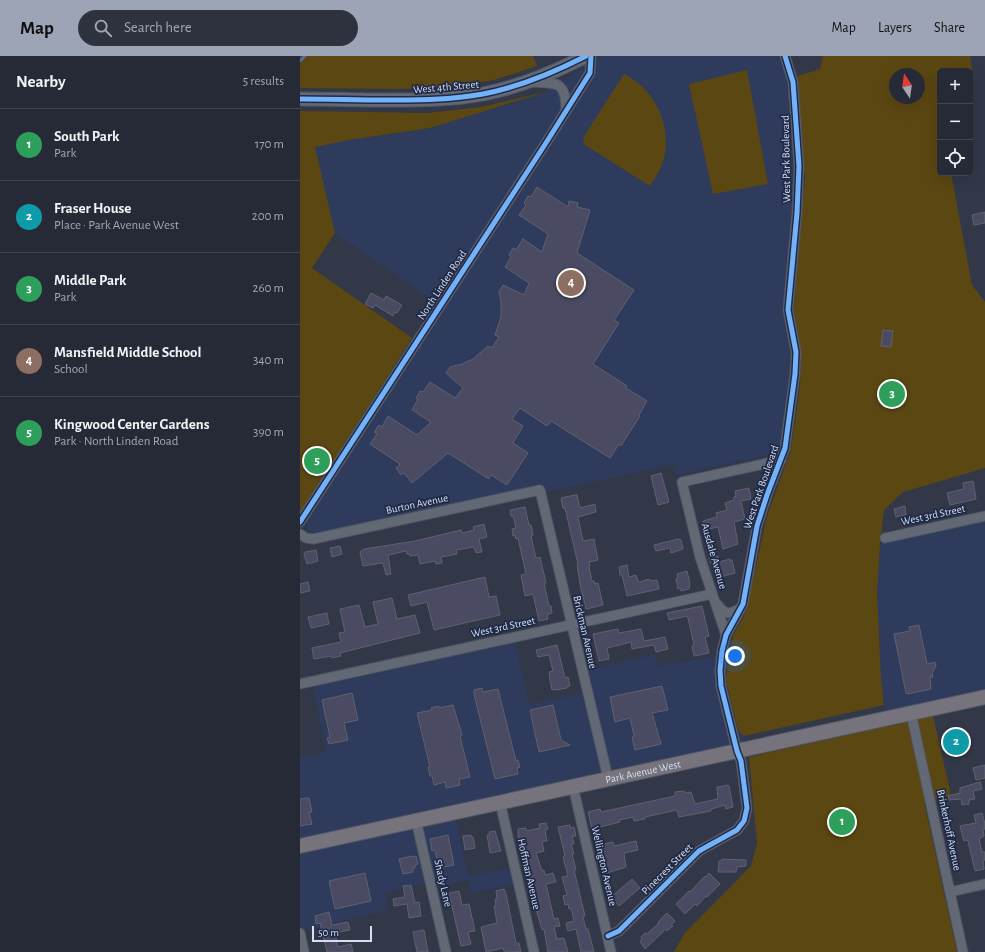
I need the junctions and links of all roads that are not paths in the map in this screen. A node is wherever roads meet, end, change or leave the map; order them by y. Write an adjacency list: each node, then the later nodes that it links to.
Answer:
1 (586, 56): 4 (main road, West 4th Street)
2 (591, 56): 6 (street, North Linden Road)
3 (785, 56): 7 (street, West Park Boulevard)
4 (529, 82): 5 (main road, West 4th Street); 6 (street)
5 (300, 99)
6 (566, 110): 10 (street, North Linden Road)
7 (781, 460): 13 (street, Ausdale Avenue); 14 (street, West Park Boulevard)
8 (540, 490): 11 (street, Burton Avenue); 15 (street, Brickman Avenue)
9 (985, 516): 12 (street, West 3rd Street)
10 (300, 522)
11 (300, 534)
12 (886, 538)
13 (713, 598): 14 (street); 15 (street, West 3rd Street); 16 (street, Ausdale Avenue)
14 (741, 608): 16 (street, West Park Boulevard)
15 (571, 624): 17 (street, West 3rd Street); 21 (street, Brickman Avenue)
16 (726, 635): 20 (street, West Park Boulevard)
17 (300, 684)
18 (985, 697): 19 (main road, Park Avenue West)
19 (911, 713): 20 (main road, Park Avenue West); 27 (street, Brinkerhoff Avenue)
20 (737, 751): 21 (main road, Park Avenue West); 29 (street, Pinecrest Street)
21 (608, 778): 22 (main road, Park Avenue West)
22 (573, 786): 23 (main road, Park Avenue West); 29 (street, Wellington Avenue)
23 (500, 802): 24 (main road, Park Avenue West); 32 (street, Hoffman Avenue)
24 (416, 820): 25 (main road, Park Avenue West); 31 (street, Shady Lane)
25 (300, 846)
26 (985, 884): 27 (street)
27 (950, 892): 34 (street, Brinkerhoff Avenue)
28 (300, 933): 30 (street)
29 (608, 936): 33 (street, Wellington Avenue)
30 (304, 952)
31 (446, 952)
32 (534, 952)
33 (611, 952)
34 (963, 952)

